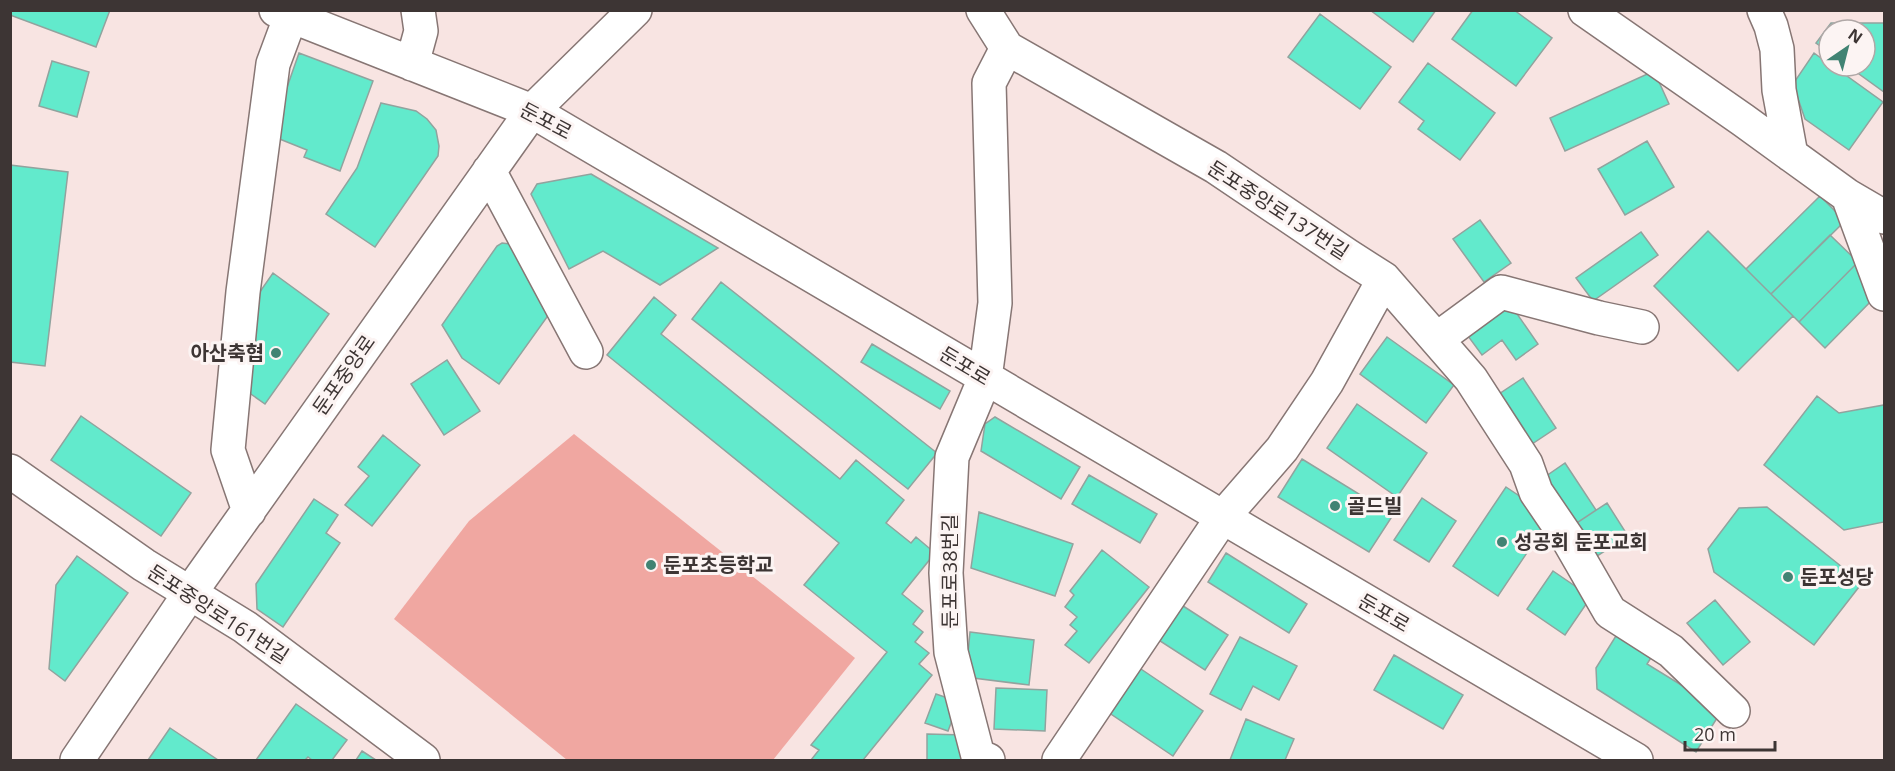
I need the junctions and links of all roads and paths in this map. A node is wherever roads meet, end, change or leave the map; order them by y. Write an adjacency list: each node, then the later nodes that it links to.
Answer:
1 (418, 10): 8 (street)
2 (636, 10): 9 (street, 둔포중앙로)
3 (983, 10): 7 (street, 둔포중앙로137번길)
4 (1585, 10): 10 (street)
5 (1764, 10): 10 (street)
6 (286, 12): 8 (street, 둔포로); 21 (street)
7 (1007, 48): 14 (street, 둔포중앙로137번길); 19 (street, 둔포로38번길)
8 (412, 64): 9 (street, 둔포로)
9 (532, 111): 11 (street, 둔포중앙로); 19 (street, 둔포로)
10 (1791, 155): 12 (street)
11 (489, 171): 18 (street); 21 (street, 둔포중앙로)
12 (1848, 196): 13 (street); 15 (street)
13 (1884, 217)
14 (1384, 279): 17 (street, 둔포중앙로137번길); 22 (street)
15 (1884, 294)
16 (1642, 327): 17 (street)
17 (1437, 339): 24 (street, 둔포중앙로137번길)
18 (586, 352)
19 (986, 378): 22 (street, 둔포로); 25 (street, 둔포로38번길)
20 (10, 471): 23 (street, 둔포중앙로161번길)
21 (249, 511): 23 (street, 둔포중앙로)
22 (1222, 518): 28 (street); 29 (street, 둔포로)
23 (190, 593): 26 (street, 둔포중앙로); 27 (street, 둔포중앙로161번길)
24 (1732, 711)
25 (982, 759)
26 (77, 760)
27 (423, 760)
28 (1059, 760)
29 (1636, 760)

